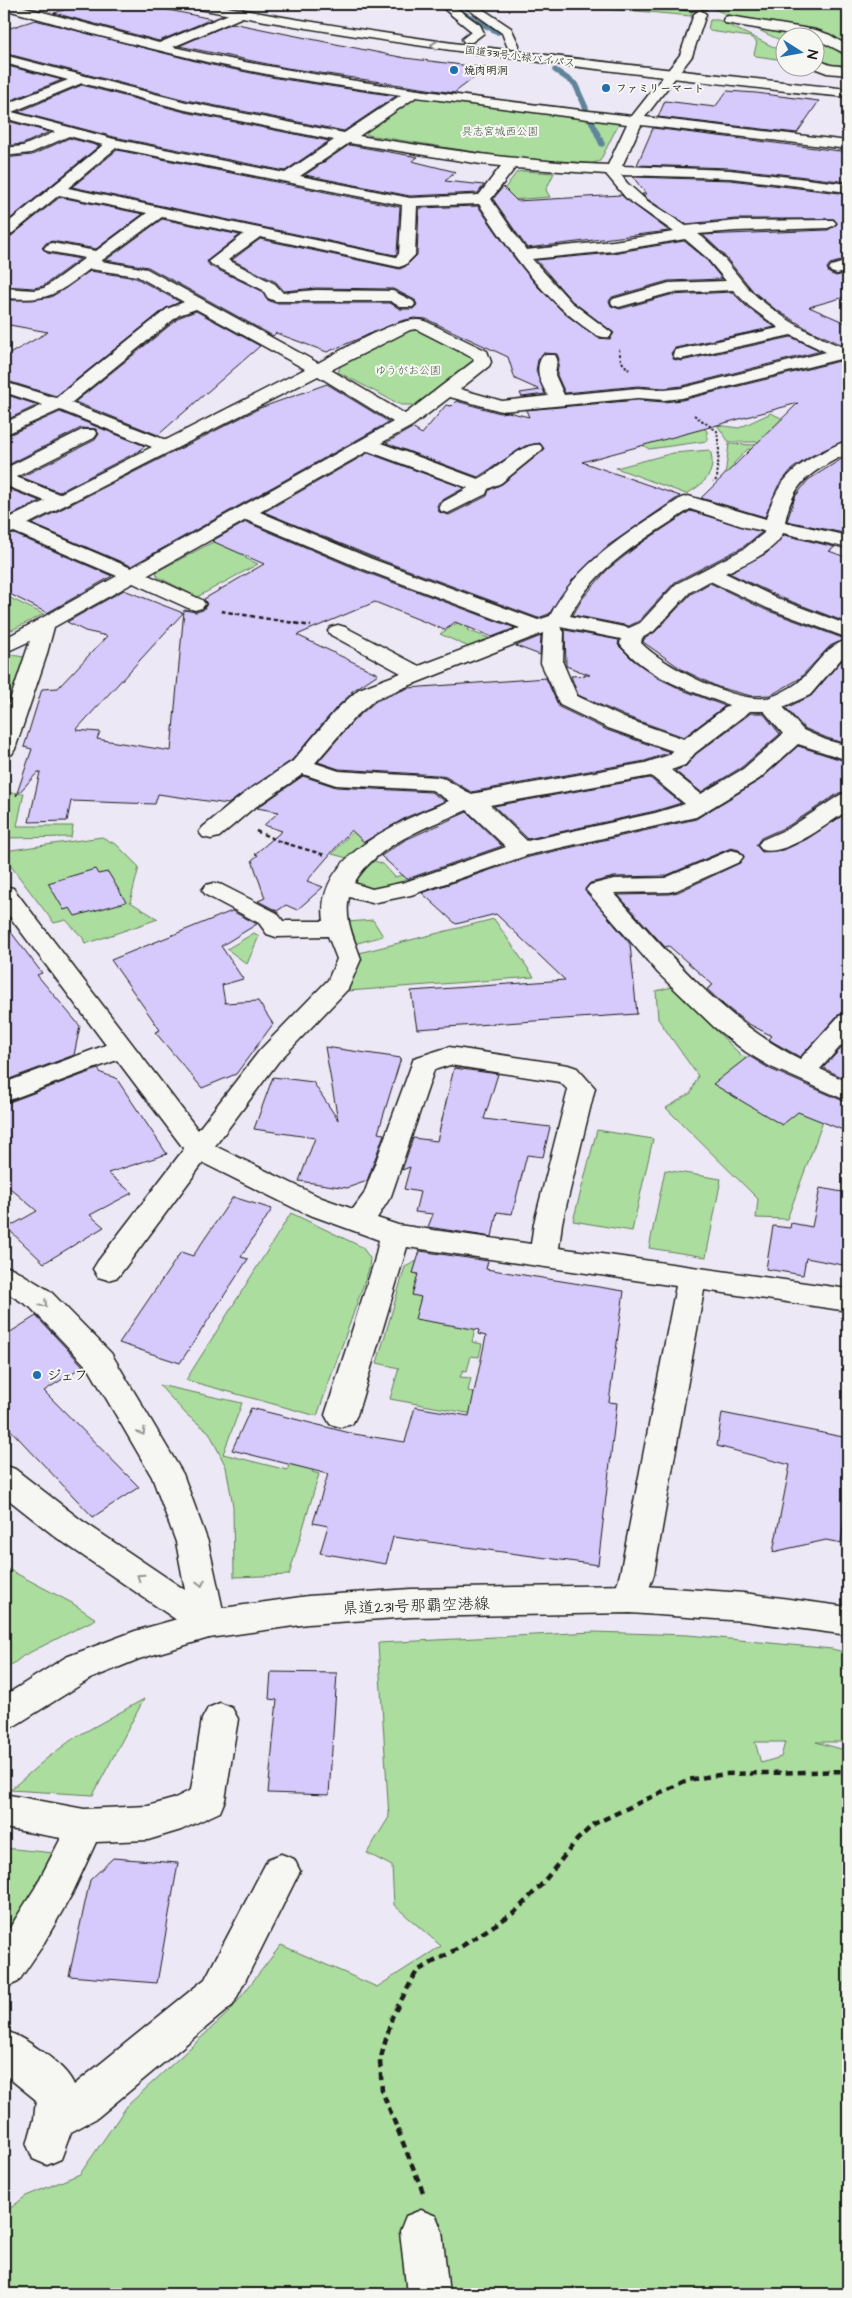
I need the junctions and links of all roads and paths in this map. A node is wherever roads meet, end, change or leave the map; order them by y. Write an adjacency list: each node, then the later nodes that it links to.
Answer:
1 (194, 4): 7 (main road, 国道331号小禄バイパス)
2 (444, 4): 9 (main road)
3 (467, 4): 11 (main road)
4 (674, 4): 6 (main road)
5 (4, 5): 12 (main road)
6 (702, 8): 8 (main road); 16 (main road)
7 (244, 9): 9 (main road, 国道331号小禄バイパス); 12 (main road); 16 (main road, 国道331号小禄バイパス, one-way to 7)
8 (729, 20): 10 (main road); 13 (main road)
9 (468, 39): 11 (main road, 国道331号小禄バイパス)
10 (768, 40)
11 (512, 45): 16 (main road, 国道331号小禄バイパス)
12 (161, 47): 20 (main road)
13 (848, 51)
14 (4, 59): 18 (main road)
15 (824, 67): 17 (main road)
16 (676, 69): 19 (main road, 国道331号小禄バイパス); 21 (main road, 国道331号小禄バイパス); 26 (main road)
17 (848, 71)
18 (79, 80): 23 (main road); 28 (main road)
19 (848, 84)
20 (413, 93): 26 (main road); 28 (main road)
21 (848, 93)
22 (4, 96): 23 (main road)
23 (23, 102): 24 (main road)
24 (4, 110)
25 (4, 114): 27 (main road)
26 (636, 120): 30 (main road); 33 (main road)
27 (68, 131): 29 (main road); 31 (main road)
28 (347, 138): 32 (main road); 34 (main road)
29 (113, 143): 34 (main road); 37 (main road)
30 (848, 145)
31 (4, 152)
32 (510, 164): 33 (main road); 38 (main road)
33 (613, 170): 35 (main road); 44 (main road)
34 (287, 178): 39 (main road)
35 (833, 186): 36 (main road); 41 (main road)
36 (848, 188)
37 (57, 190): 40 (main road); 42 (main road)
38 (483, 199): 39 (main road); 47 (main road)
39 (410, 202): 43 (main road)
40 (159, 212): 43 (main road); 48 (main road)
41 (828, 223): 44 (main road); 45 (main road)
42 (4, 232)
43 (257, 232): 55 (main road)
44 (685, 232): 47 (main road); 51 (main road)
45 (842, 232)
46 (52, 248): 48 (main road)
47 (521, 255): 49 (main road)
48 (94, 260): 52 (main road); 54 (main road)
49 (537, 273): 50 (main road); 56 (main road)
50 (519, 276)
51 (736, 285): 53 (main road); 58 (main road)
52 (4, 293)
53 (619, 302)
54 (198, 303): 63 (main road); 69 (main road)
55 (407, 304)
56 (582, 317): 57 (main road); 59 (main road)
57 (565, 321)
58 (795, 329): 60 (main road); 61 (main road)
59 (604, 333): 66 (path)
60 (843, 349): 67 (main road)
61 (681, 354)
62 (549, 359): 68 (main road)
63 (317, 369): 65 (main road); 70 (main road); 74 (main road)
64 (4, 387): 69 (main road)
65 (446, 390): 68 (main road); 70 (main road)
66 (645, 394): 67 (main road); 68 (main road)
67 (664, 395): 82 (path)
68 (558, 400)
69 (59, 404): 71 (main road); 74 (main road)
70 (406, 422): 73 (main road)
71 (4, 430)
72 (88, 434): 79 (main road)
73 (366, 444): 80 (main road); 84 (main road)
74 (166, 446): 81 (main road)
75 (848, 446): 77 (main road)
76 (534, 449): 80 (main road)
77 (822, 461): 78 (main road); 85 (main road)
78 (848, 468)
79 (4, 477): 81 (main road)
80 (478, 486): 83 (main road)
81 (59, 500): 86 (main road)
82 (688, 502): 85 (main road); 91 (main road)
83 (448, 507)
84 (244, 512): 89 (main road); 91 (main road)
85 (774, 526): 87 (main road); 88 (main road)
86 (8, 527): 89 (main road)
87 (848, 542)
88 (709, 573): 94 (main road); 95 (main road)
89 (132, 575): 90 (main road); 92 (main road)
90 (195, 604): 93 (path)
91 (547, 624): 95 (main road); 98 (main road); 102 (main road)
92 (44, 626): 97 (main road); 103 (main road)
93 (338, 631): 98 (main road)
94 (848, 632)
95 (632, 635): 99 (main road)
96 (848, 646): 100 (main road)
97 (4, 647)
98 (418, 674): 105 (main road)
99 (745, 704): 100 (main road); 102 (main road)
100 (770, 705): 101 (main road)
101 (795, 735): 104 (main road); 109 (main road)
102 (687, 748): 106 (main road)
103 (4, 749)
104 (848, 753)
105 (301, 766): 108 (main road); 110 (main road)
106 (654, 767): 108 (main road); 109 (main road)
107 (848, 800): 112 (main road)
108 (467, 802): 113 (main road); 115 (main road)
109 (703, 803): 113 (main road)
110 (231, 814): 111 (main road); 115 (path)
111 (211, 832)
112 (770, 845)
113 (522, 849): 116 (main road)
114 (731, 857): 122 (main road)
115 (355, 863): 116 (main road)
116 (340, 887): 119 (main road)
117 (214, 890): 119 (main road)
118 (4, 893): 121 (main road)
119 (338, 928): 125 (main road)
120 (848, 1022): 122 (main road)
121 (121, 1049): 124 (main road); 125 (main road)
122 (804, 1071): 123 (main road)
123 (848, 1092)
124 (4, 1093)
125 (200, 1150): 126 (main road); 129 (main road)
126 (359, 1222): 127 (main road); 128 (main road)
127 (394, 1234): 128 (main road); 133 (main road)
128 (544, 1256): 131 (main road)
129 (108, 1269)
130 (4, 1277): 137 (main road, one-way to 137)
131 (692, 1277): 132 (main road); 135 (main road)
132 (848, 1300)
133 (341, 1415)
134 (4, 1478): 137 (main road, one-way to 134)
135 (630, 1599): 136 (main road, 県道231号那覇空港線); 137 (main road, 県道231号那覇空港線)
136 (848, 1621)
137 (209, 1624): 138 (main road, 県道231号那覇空港線)
138 (4, 1714)
139 (220, 1719): 142 (main road)
140 (848, 1771): 146 (path)
141 (4, 1811): 142 (main road)
142 (84, 1826): 144 (main road)
143 (281, 1871): 145 (main road)
144 (4, 1969)
145 (4, 2050)
146 (421, 2231): 147 (main road)
147 (428, 2294)
148 (696, 2294): 149 (path)
149 (704, 2294)

